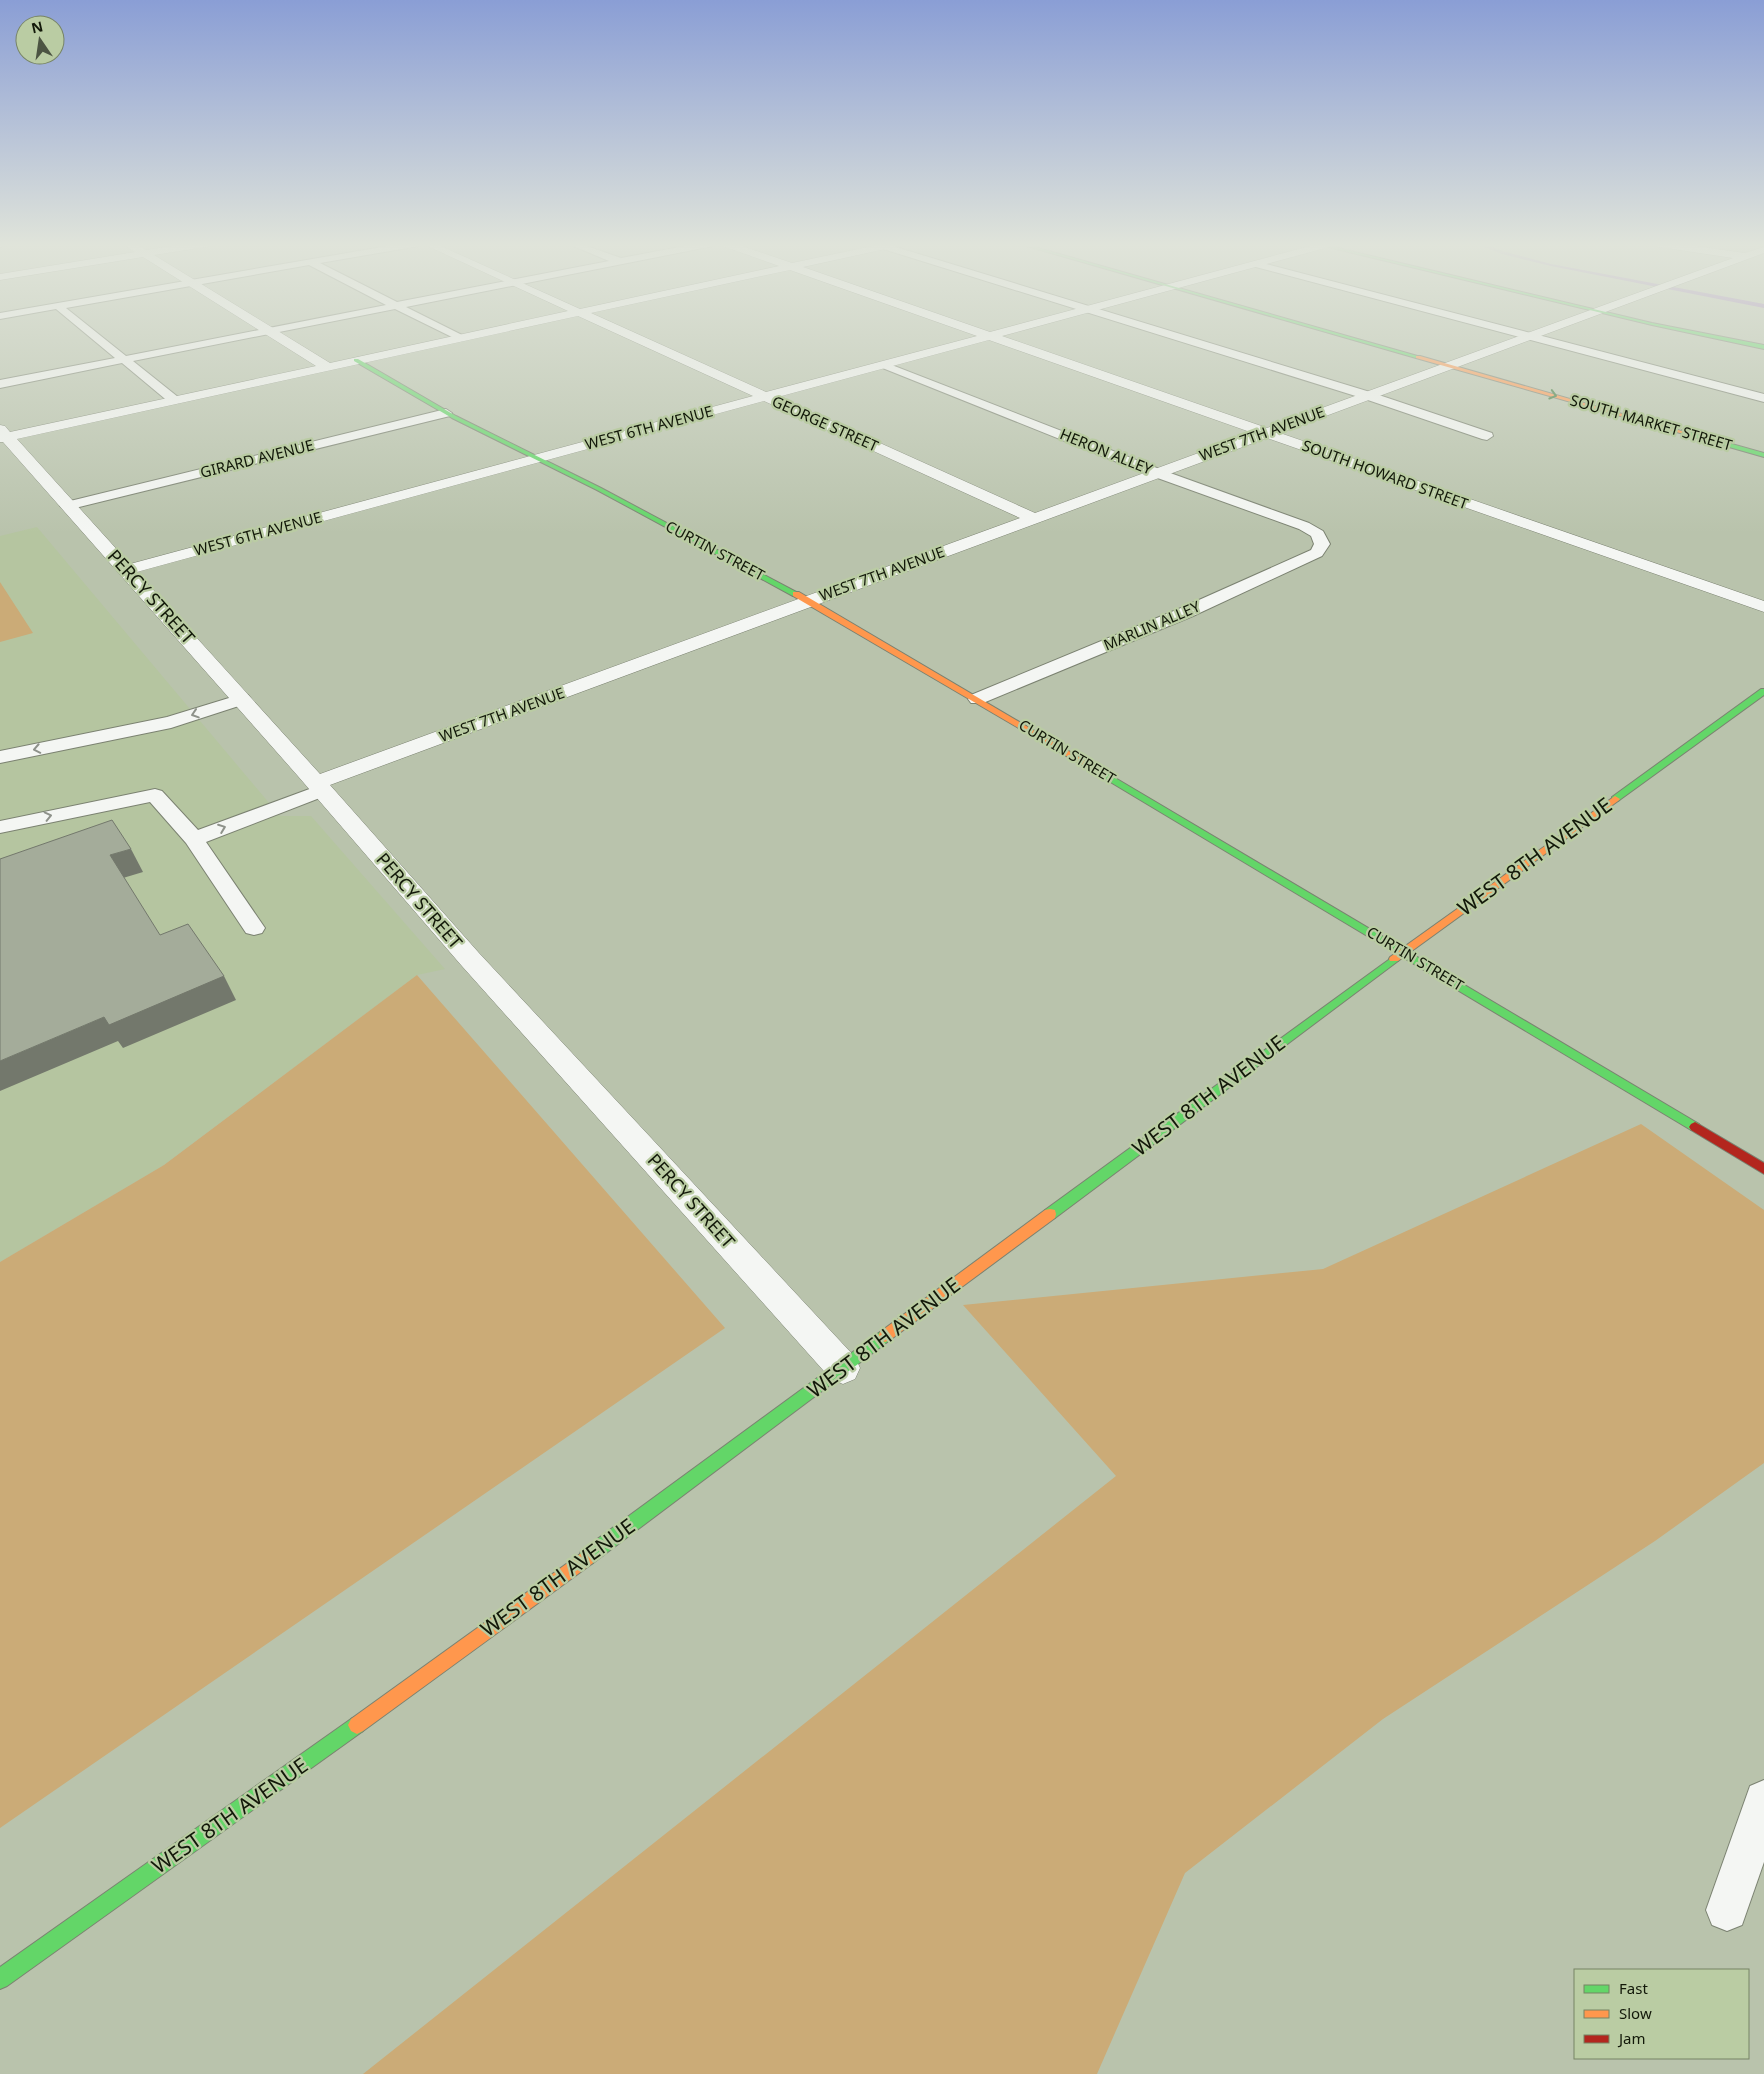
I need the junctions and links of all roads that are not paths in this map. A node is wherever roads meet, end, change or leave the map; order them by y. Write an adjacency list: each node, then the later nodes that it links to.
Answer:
1 (99, 340): 14 (lane)
2 (222, 340): 14 (lane)
3 (282, 340): 18 (street)
4 (452, 340): 15 (street)
5 (639, 340): 21 (street, GEORGE STREET)
6 (976, 340): 16 (street, WEST 6TH AVENUE)
7 (1001, 340): 25 (street, SOUTH HOWARD STREET)
8 (1183, 340): 20 (lane)
9 (1359, 340): 17 (main road, SOUTH MARKET STREET)
10 (1518, 340): 17 (street, WEST 7TH AVENUE)
11 (1542, 340): 22 (lane)
12 (1731, 340): 13 (main road)
13 (1764, 347)
14 (123, 359): 19 (lane); 23 (lane)
15 (356, 360): 18 (street); 24 (main road, CURTIN STREET)
16 (884, 365): 21 (street, WEST 6TH AVENUE); 30 (lane, HERON ALLEY)
17 (1448, 365): 20 (street, WEST 7TH AVENUE); 28 (main road, SOUTH MARKET STREET, one-way to 28)
18 (326, 366): 23 (street)
19 (0, 384)
20 (1366, 395): 25 (street, WEST 7TH AVENUE); 27 (lane)
21 (764, 397): 29 (street, WEST 6TH AVENUE); 32 (street, GEORGE STREET)
22 (1764, 398)
23 (174, 400): 26 (street)
24 (446, 413): 29 (main road, CURTIN STREET); 31 (lane, GIRARD AVENUE)
25 (1266, 432): 30 (street, WEST 7TH AVENUE); 36 (street, SOUTH HOWARD STREET)
26 (2, 435): 31 (street, PERCY STREET)
27 (1487, 436)
28 (1764, 455)
29 (536, 459): 34 (street, WEST 6TH AVENUE); 35 (main road, CURTIN STREET)
30 (1157, 473): 32 (street, WEST 7TH AVENUE); 33 (lane, HERON ALLEY)
31 (67, 506): 34 (street, PERCY STREET)
32 (1033, 518): 35 (street, WEST 7TH AVENUE)
33 (1322, 544): 39 (lane, MARLIN ALLEY)
34 (126, 570): 38 (street, PERCY STREET)
35 (810, 601): 39 (main road, CURTIN STREET); 41 (street, WEST 7TH AVENUE)
36 (1764, 607)
37 (1764, 691): 45 (main road, WEST 8TH AVENUE)
38 (242, 699): 40 (lane, one-way to 40); 41 (street, PERCY STREET)
39 (977, 699): 45 (main road, CURTIN STREET)
40 (0, 757)
41 (319, 787): 43 (lane, one-way to 41); 47 (street, PERCY STREET)
42 (0, 827): 43 (lane, one-way to 43)
43 (194, 839): 44 (lane)
44 (254, 928)
45 (1404, 952): 46 (main road, CURTIN STREET); 47 (main road, WEST 8TH AVENUE)
46 (1764, 1169)
47 (843, 1368): 50 (main road, WEST 8TH AVENUE)
48 (1764, 1800): 49 (lane)
49 (1727, 1910)
50 (0, 1979)

